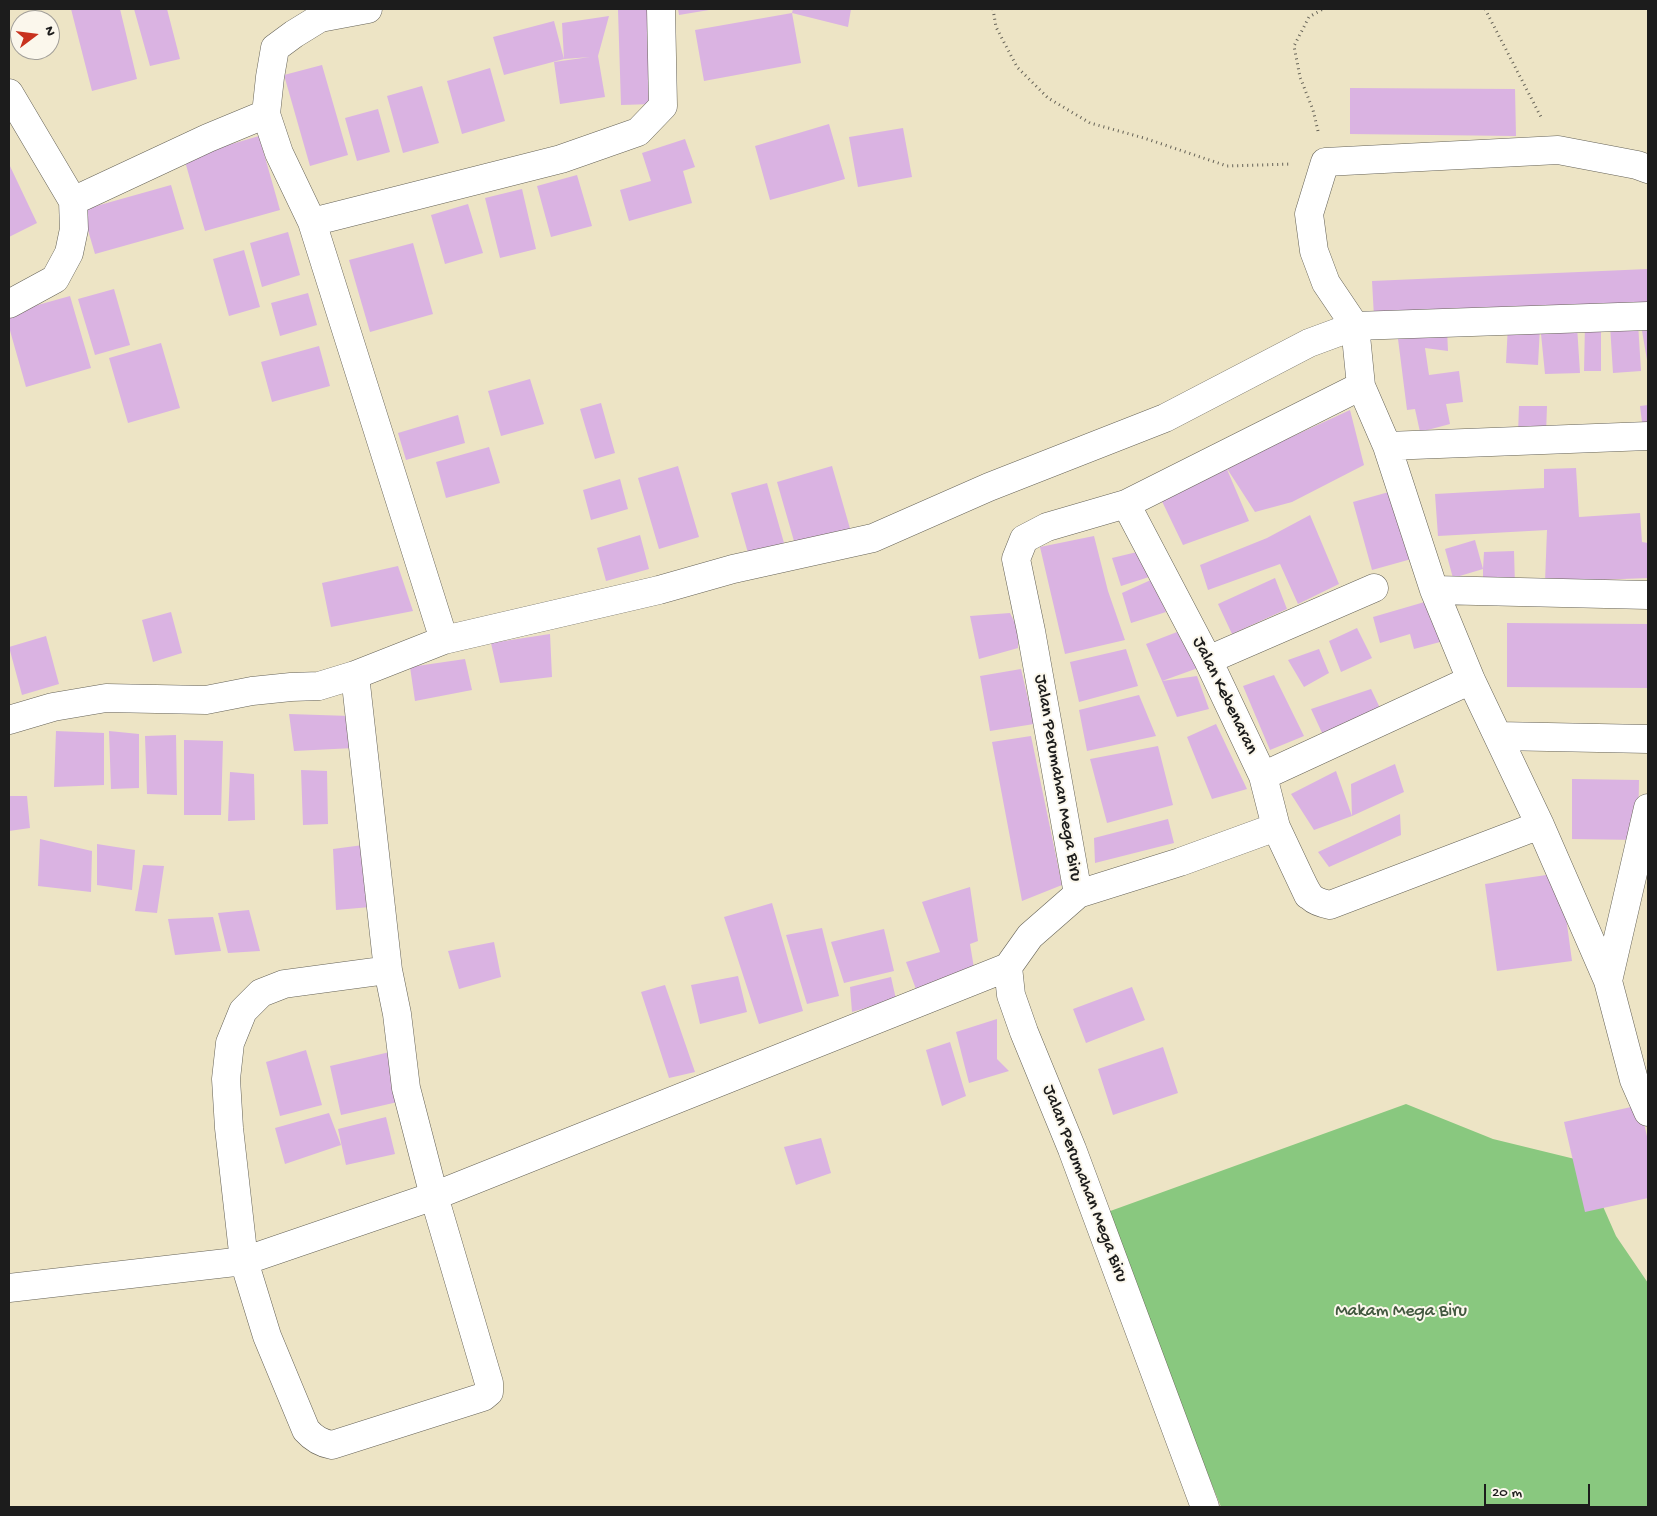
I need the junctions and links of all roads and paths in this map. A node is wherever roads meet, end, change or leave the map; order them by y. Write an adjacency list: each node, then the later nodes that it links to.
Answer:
1 (368, 9): 7 (street)
2 (661, 9): 12 (street)
3 (992, 9): 9 (path)
4 (1323, 9): 9 (path)
5 (1484, 9): 8 (path)
6 (9, 93): 11 (street)
7 (266, 114): 11 (street); 12 (street)
8 (1558, 150): 9 (street); 10 (street)
9 (1325, 162): 15 (street)
10 (1648, 169)
11 (73, 201): 13 (street)
12 (312, 222): 23 (street)
13 (9, 304)
14 (1648, 316): 15 (street)
15 (1355, 326): 16 (street); 23 (street)
16 (1361, 386): 18 (street); 19 (street, Jalan Perumahan Mega Biru)
17 (1648, 436): 18 (street)
18 (1387, 446): 21 (street)
19 (1126, 504): 24 (street, Jalan Kebenaran); 34 (street, Jalan Perumahan Mega Biru)
20 (1374, 588): 24 (street)
21 (1434, 590): 22 (street); 26 (street)
22 (1648, 595)
23 (444, 640): 25 (street)
24 (1208, 660): 30 (street, Jalan Kebenaran)
25 (355, 675): 27 (street); 36 (street)
26 (1471, 680): 28 (street); 30 (street)
27 (9, 720)
28 (1498, 736): 29 (street); 32 (street)
29 (1648, 739)
30 (1263, 776): 33 (street, Jalan Kebenaran)
31 (1648, 808): 37 (street)
32 (1540, 825): 33 (street, Jalan Kebenaran); 37 (street)
33 (1276, 827): 34 (street)
34 (1078, 894): 35 (street, Jalan Perumahan Mega Biru)
35 (1008, 967): 39 (street); 42 (street, Jalan Perumahan Mega Biru)
36 (388, 970): 39 (street); 40 (street)
37 (1608, 981): 38 (street)
38 (1648, 1112)
39 (434, 1196): 40 (street); 40 (street)
40 (244, 1261): 41 (street)
41 (9, 1288)
42 (1205, 1507)

